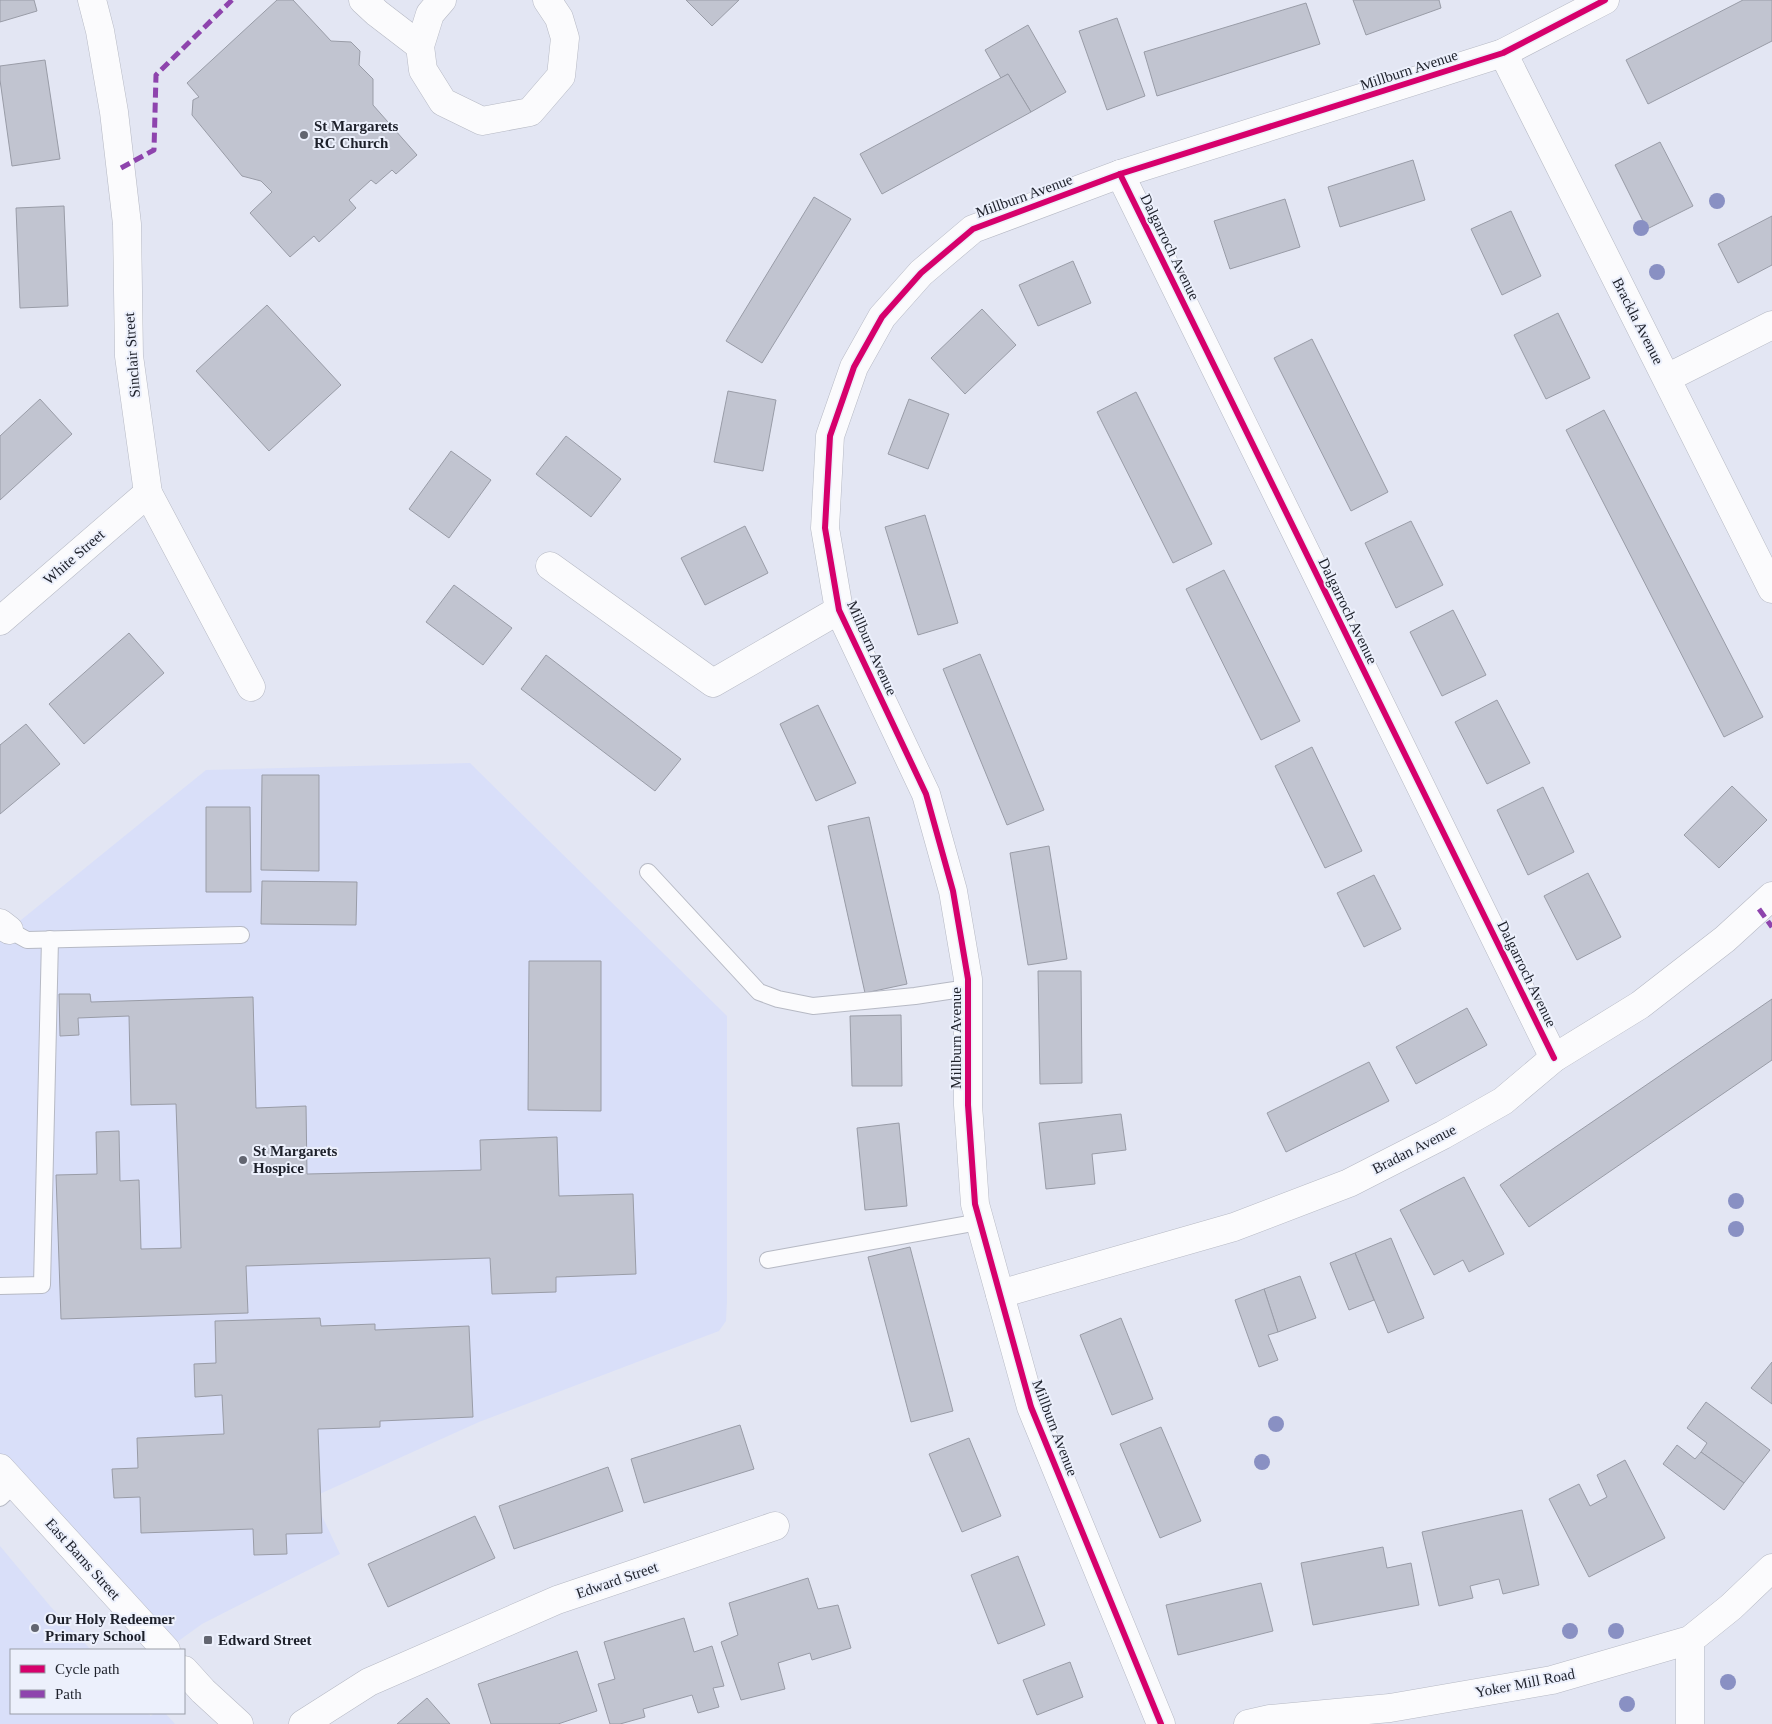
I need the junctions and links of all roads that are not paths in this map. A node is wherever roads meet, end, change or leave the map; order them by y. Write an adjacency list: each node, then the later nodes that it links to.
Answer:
1 (92, 0): 11 (street, Sinclair Street)
2 (363, 0): 6 (street)
3 (442, 0): 6 (street)
4 (547, 0): 6 (street)
5 (1605, 0): 7 (street, Millburn Avenue)
6 (420, 46)
7 (1503, 53): 8 (street, Millburn Avenue); 10 (street, Brackla Avenue)
8 (1120, 174): 14 (street, Millburn Avenue); 23 (street, Dalgarroch Avenue)
9 (1772, 325): 10 (street)
10 (1667, 378): 13 (street, Brackla Avenue)
11 (148, 492): 15 (street, White Street); 16 (street, Sinclair Street)
12 (550, 566): 14 (street)
13 (1772, 589)
14 (839, 610): 22 (street, Millburn Avenue)
15 (0, 621)
16 (251, 687)
17 (648, 872): 22 (lane)
18 (1772, 896): 23 (street, Bradan Avenue)
19 (4, 926): 21 (lane)
20 (241, 936): 21 (lane)
21 (50, 939): 26 (lane)
22 (968, 988): 24 (street, Millburn Avenue)
23 (1554, 1058): 27 (street, Bradan Avenue)
24 (980, 1222): 25 (lane); 27 (street, Millburn Avenue)
25 (768, 1260)
26 (0, 1286)
27 (1000, 1294): 37 (street, Millburn Avenue)
28 (5, 1483): 32 (street, East Barns Street)
29 (775, 1526): 36 (street, Edward Street)
30 (1772, 1568): 31 (street, Yoker Mill Road)
31 (1690, 1640): 34 (street, Yoker Mill Road); 39 (street)
32 (165, 1649)
33 (185, 1671): 35 (street)
34 (1391, 1716): 38 (street, Yoker Mill Road)
35 (238, 1724)
36 (303, 1724)
37 (1161, 1724)
38 (1248, 1724)
39 (1690, 1724)

